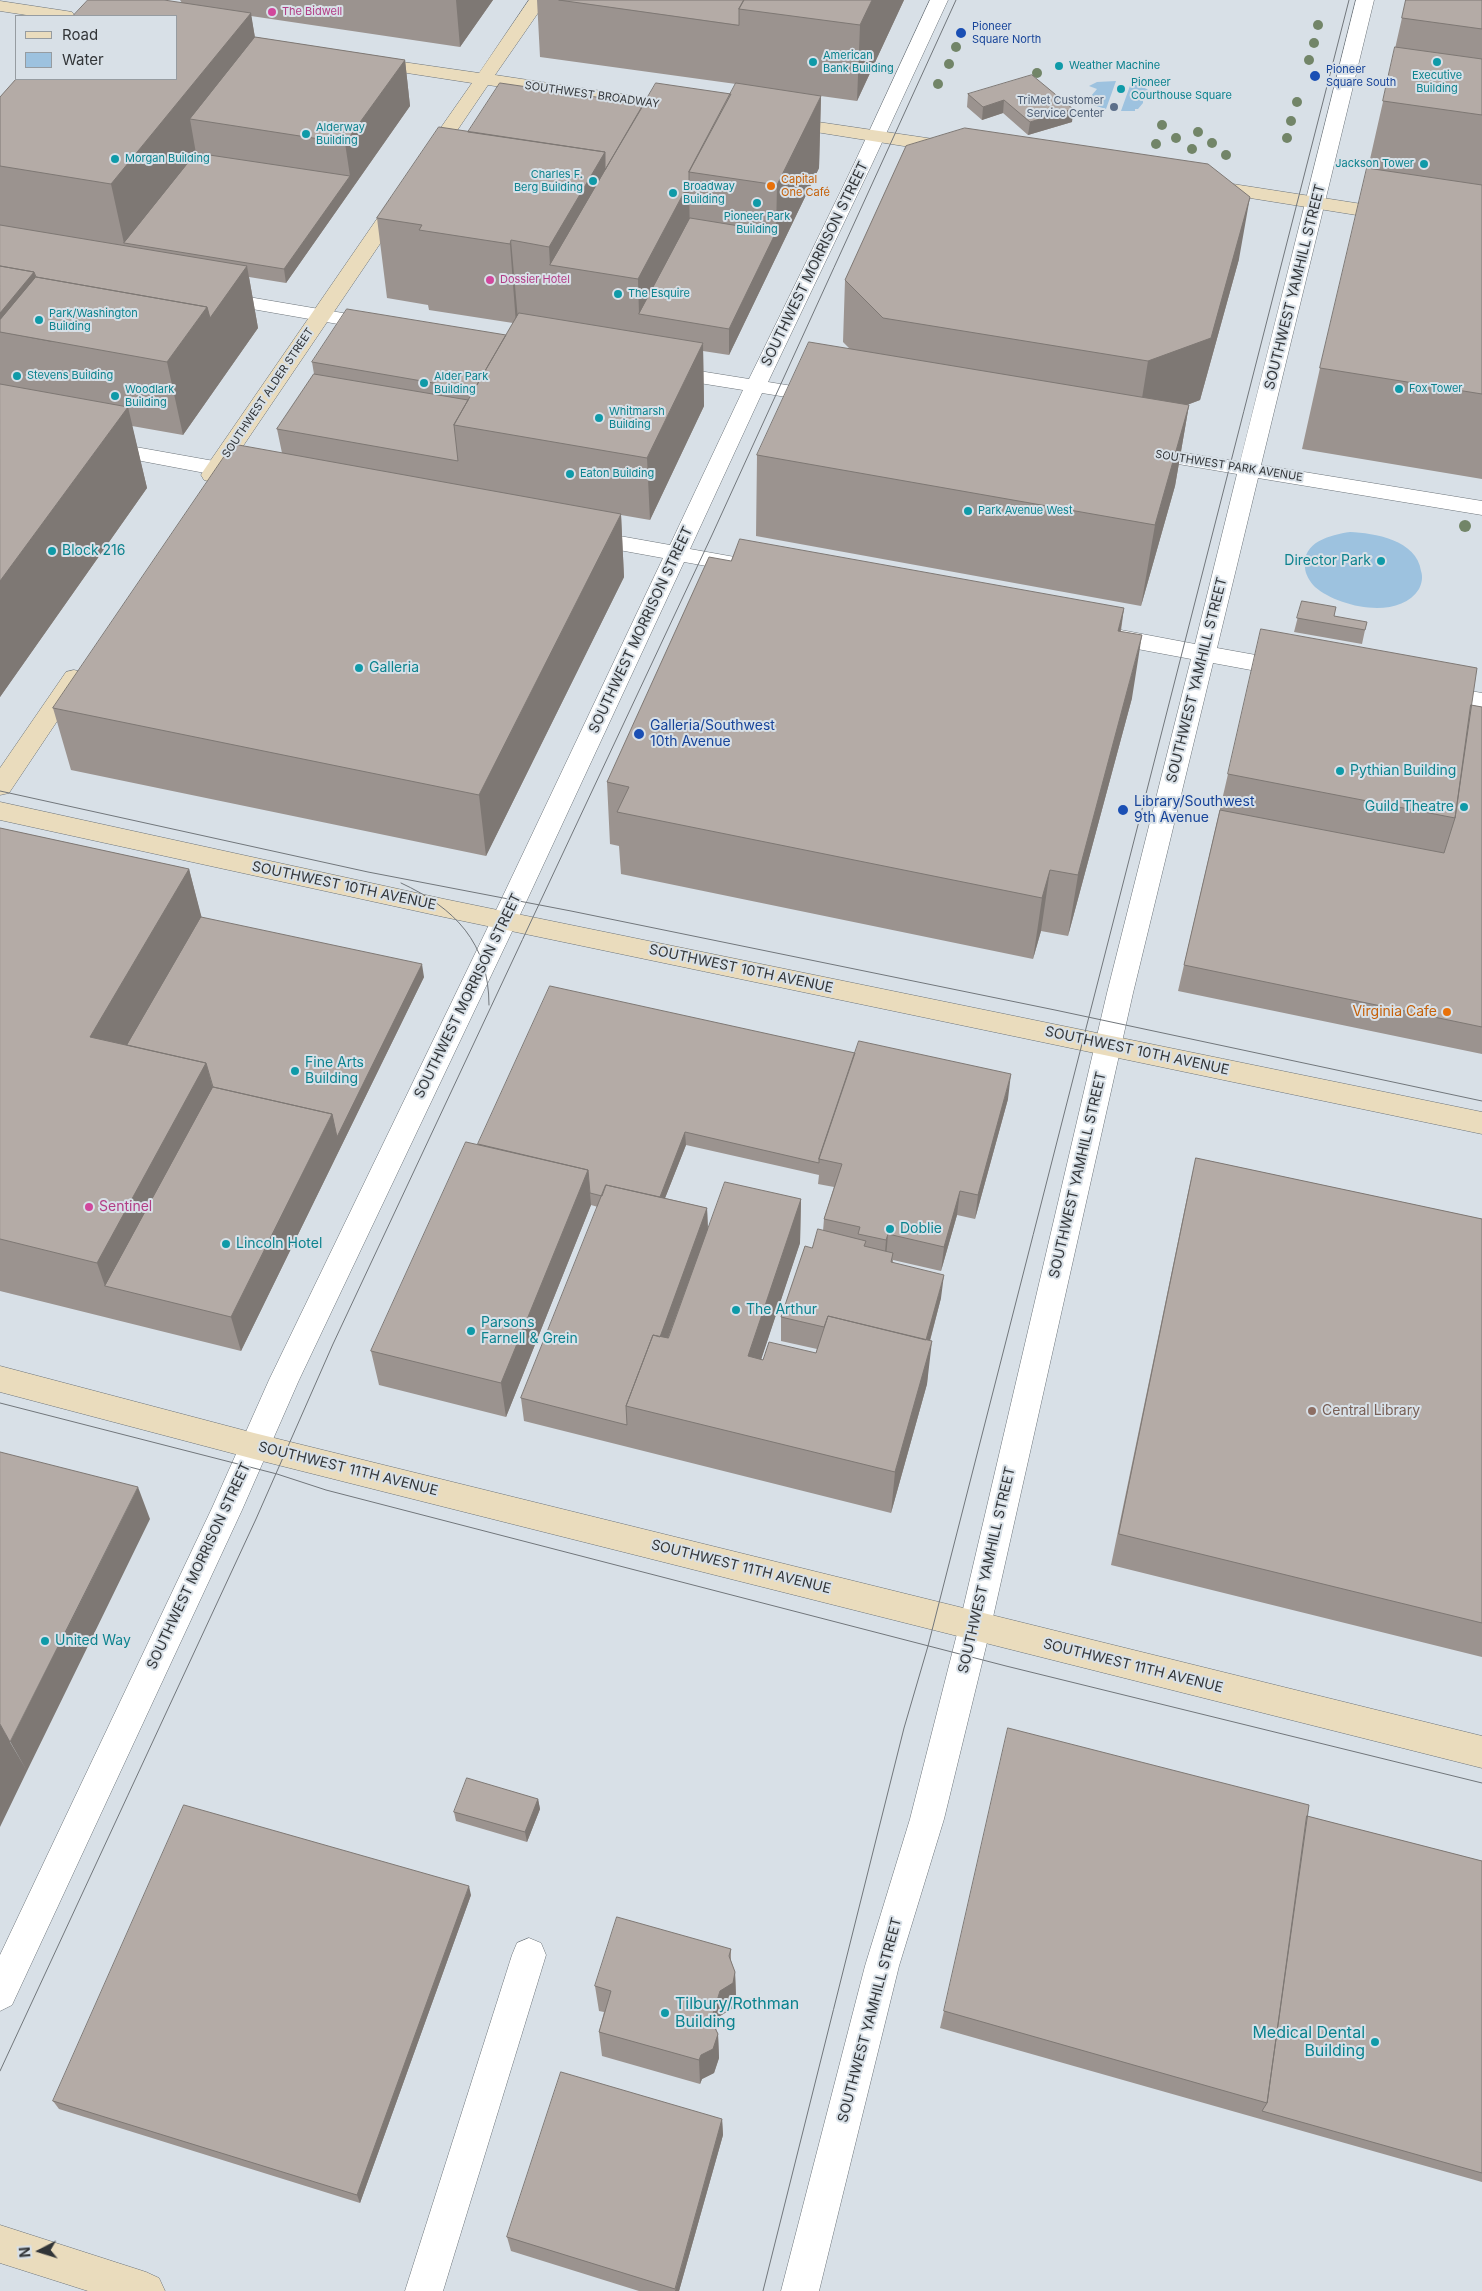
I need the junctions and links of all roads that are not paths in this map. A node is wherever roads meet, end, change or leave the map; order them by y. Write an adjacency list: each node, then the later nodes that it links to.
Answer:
1 (538, 0): 7 (main road, SOUTHWEST ALDER STREET)
2 (939, 0): 10 (street, SOUTHWEST MORRISON STREET)
3 (1365, 0): 13 (street, SOUTHWEST YAMHILL STREET)
4 (0, 6): 5 (main road)
5 (59, 15)
6 (347, 58): 7 (main road, SOUTHWEST BROADWAY)
7 (484, 79): 8 (main road, SOUTHWEST BROADWAY); 16 (main road, SOUTHWEST ALDER STREET)
8 (700, 110)
9 (767, 120): 10 (main road)
10 (876, 136): 11 (main road); 19 (street, SOUTHWEST MORRISON STREET)
11 (976, 152)
12 (1191, 184): 13 (main road)
13 (1316, 203): 14 (main road); 24 (street, SOUTHWEST YAMHILL STREET)
14 (1414, 218)
15 (198, 295): 16 (street)
16 (320, 315): 17 (street); 23 (main road, SOUTHWEST ALDER STREET)
17 (394, 327)
18 (647, 369): 19 (street)
19 (756, 386): 20 (street); 29 (street, SOUTHWEST MORRISON STREET)
20 (840, 400)
21 (86, 444): 23 (street)
22 (1121, 448): 24 (street, SOUTHWEST PARK AVENUE)
23 (216, 468): 25 (street); 26 (main road, SOUTHWEST ALDER STREET)
24 (1249, 469): 27 (street, SOUTHWEST PARK AVENUE); 32 (street, SOUTHWEST YAMHILL STREET)
25 (262, 477)
26 (202, 490)
27 (1482, 508)
28 (570, 534): 29 (street)
29 (676, 554): 30 (street); 39 (street, SOUTHWEST MORRISON STREET)
30 (767, 570)
31 (1086, 632): 32 (street)
32 (1203, 654): 34 (street); 40 (street, SOUTHWEST YAMHILL STREET)
33 (87, 659): 37 (main road)
34 (1307, 672)
35 (1414, 690): 36 (street)
36 (1482, 701)
37 (0, 787)
38 (0, 810): 39 (main road, SOUTHWEST 10TH AVENUE)
39 (504, 920): 40 (main road, SOUTHWEST 10TH AVENUE); 43 (street, SOUTHWEST MORRISON STREET)
40 (1108, 1046): 41 (main road, SOUTHWEST 10TH AVENUE); 44 (street, SOUTHWEST YAMHILL STREET)
41 (1482, 1123)
42 (0, 1379): 43 (main road, SOUTHWEST 11TH AVENUE)
43 (254, 1446): 44 (main road, SOUTHWEST 11TH AVENUE); 47 (street, SOUTHWEST MORRISON STREET)
44 (975, 1626): 45 (main road, SOUTHWEST 11TH AVENUE); 51 (street, SOUTHWEST YAMHILL STREET)
45 (1482, 1752)
46 (529, 1955): 50 (street)
47 (0, 1993)
48 (0, 2244): 49 (main road)
49 (146, 2291)
50 (424, 2291)
51 (800, 2291)

